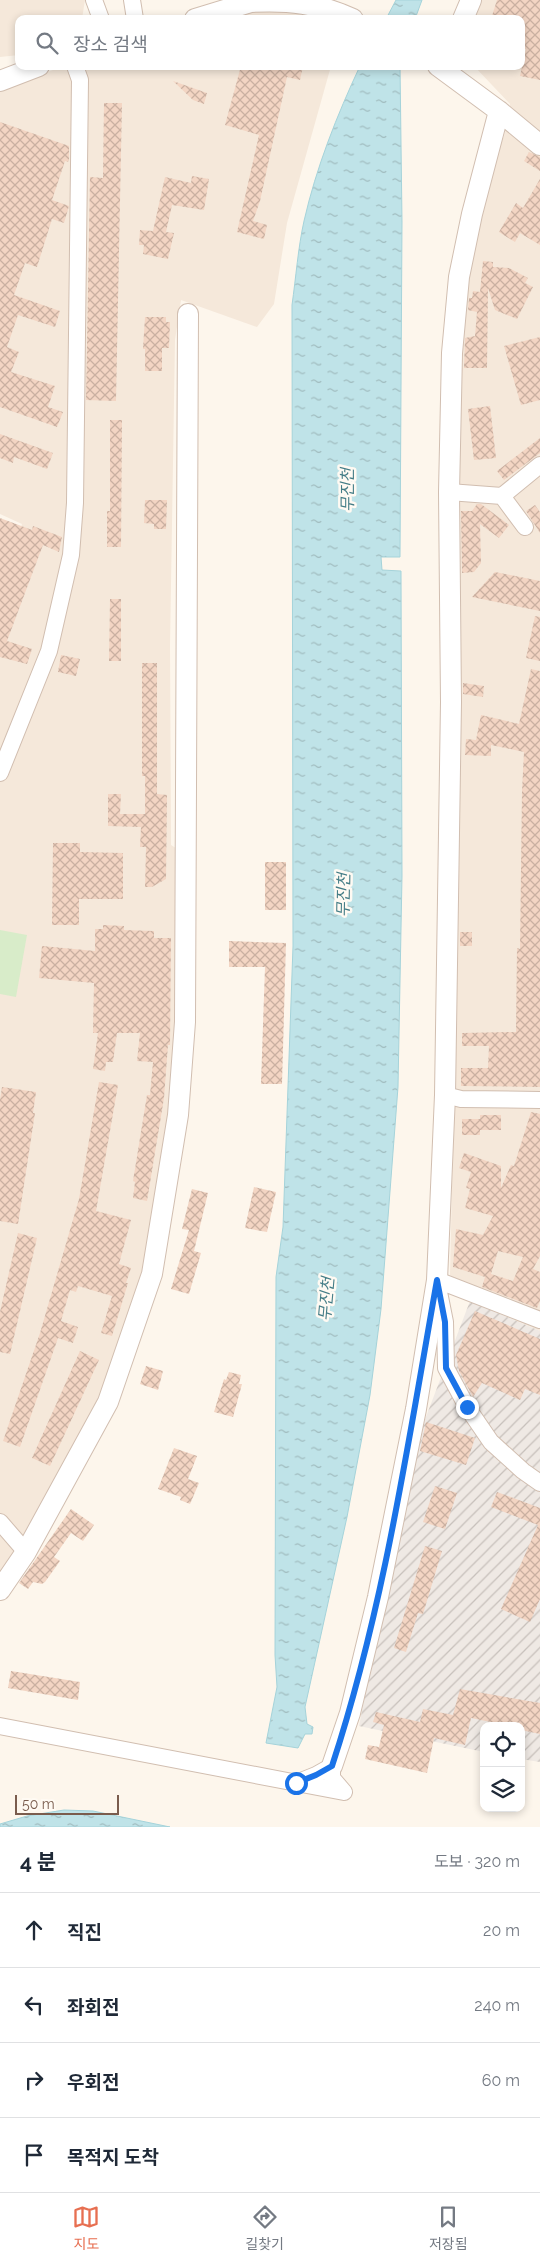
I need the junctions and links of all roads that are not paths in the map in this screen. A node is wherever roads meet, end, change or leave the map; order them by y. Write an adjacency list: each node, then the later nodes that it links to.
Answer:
1 (94, 0): 5 (street)
2 (132, 0): 6 (street)
3 (471, 0): 9 (street)
4 (251, 1): 7 (street); 8 (street)
5 (100, 15)
6 (134, 15)
7 (207, 15)
8 (345, 15)
9 (465, 15)
10 (28, 70): 13 (street)
11 (76, 70): 21 (street)
12 (445, 70): 14 (street)
13 (0, 80)
14 (499, 111): 15 (street); 18 (street)
15 (540, 145)
16 (188, 314): 28 (street)
17 (540, 465): 19 (street)
18 (449, 492): 19 (street); 22 (street)
19 (502, 496): 20 (street)
20 (525, 527)
21 (0, 773)
22 (445, 1095): 23 (street); 24 (street)
23 (540, 1100)
24 (437, 1280): 25 (street); 26 (street); 31 (street)
25 (540, 1320)
26 (540, 1483)
27 (0, 1522): 28 (street)
28 (26, 1552): 29 (street)
29 (0, 1590)
30 (0, 1726): 32 (street)
31 (332, 1766): 32 (street); 32 (street)
32 (296, 1783)

